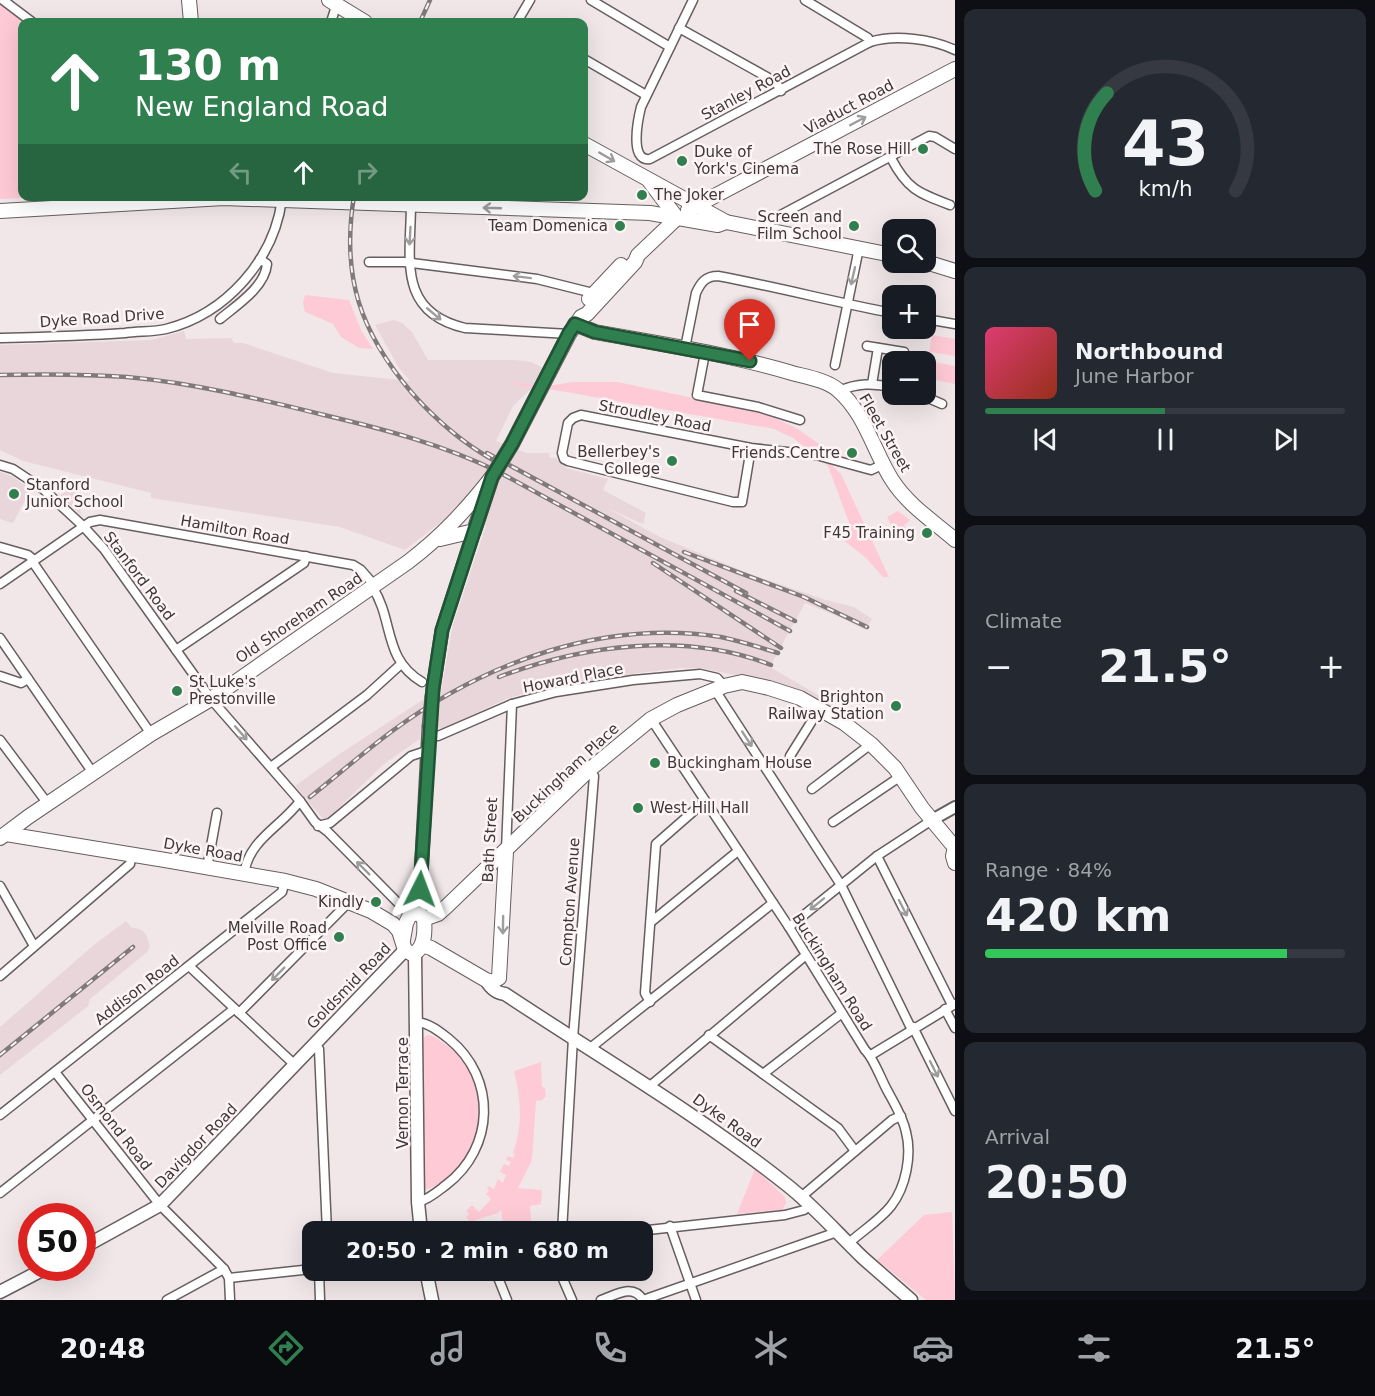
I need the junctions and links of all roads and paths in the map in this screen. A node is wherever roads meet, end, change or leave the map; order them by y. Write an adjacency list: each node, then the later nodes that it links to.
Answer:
1 (3, 0): 8 (street)
2 (189, 0): 9 (main road)
3 (530, 0): 12 (street)
4 (591, 0): 15 (street)
5 (693, 0): 13 (street)
6 (806, 0): 14 (street)
7 (335, 2): 10 (street); 11 (main road)
8 (27, 18)
9 (191, 18)
10 (332, 18)
11 (359, 18)
12 (521, 18)
13 (680, 28): 15 (street); 19 (street)
14 (870, 42): 16 (street); 19 (street, Stanley Road)
15 (670, 47): 20 (street)
16 (955, 50)
17 (588, 61): 20 (street)
18 (955, 69): 29 (main road, Viaduct Road, one-way to 18)
19 (781, 91): 20 (street, Stanley Road)
20 (646, 95)
21 (588, 146): 24 (main road, one-way to 24)
22 (955, 149): 23 (street)
23 (891, 158): 28 (street); 33 (street)
24 (647, 178): 29 (main road); 31 (main road)
25 (139, 201): 30 (main road)
26 (282, 201): 36 (street, Dyke Road Drive)
27 (417, 201): 31 (main road, one-way to 27); 38 (street, one-way to 38)
28 (950, 205)
29 (694, 206): 31 (main road, Viaduct Road); 32 (main road)
30 (0, 211)
31 (677, 218): 32 (main road); 41 (main road, Viaduct Road)
32 (726, 222): 33 (main road)
33 (768, 229): 34 (main road)
34 (859, 248): 35 (main road); 42 (street, one-way to 42)
35 (882, 253)
36 (260, 259): 44 (street); 48 (street, Dyke Road Drive)
37 (369, 262): 38 (street)
38 (409, 263): 41 (street, one-way to 38); 47 (street, one-way to 47)
39 (936, 265): 40 (main road)
40 (955, 271)
41 (598, 294): 47 (main road, Viaduct Road)
42 (846, 304): 43 (street); 50 (street); 54 (street)
43 (882, 311)
44 (220, 319)
45 (936, 321): 46 (street)
46 (955, 324)
47 (575, 325): 50 (main road); 64 (main road, Viaduct Road)
48 (0, 338)
49 (867, 346): 51 (street)
50 (685, 348): 53 (main road)
51 (878, 348): 52 (street); 55 (street)
52 (898, 351)
53 (705, 353): 57 (main road); 60 (street)
54 (835, 365)
55 (872, 384): 56 (street); 57 (street)
56 (882, 386)
57 (839, 391): 62 (main road, Fleet Street)
58 (936, 401): 59 (street)
59 (942, 404)
60 (800, 420)
61 (751, 448): 61 (street, Stroudley Road); 62 (street, Stroudley Road)
62 (884, 464): 67 (main road, Fleet Street)
63 (0, 465): 65 (street, Stanford Road)
64 (492, 477): 66 (main road); 68 (main road, Old Shoreham Road)
65 (83, 526): 70 (street, Hamilton Road); 71 (street); 75 (street, Stanford Road)
66 (474, 531): 68 (main road, Old Shoreham Road); 85 (main road, bridge)
67 (955, 540)
68 (436, 541): 73 (main road, Old Shoreham Road)
69 (0, 548): 71 (street)
70 (306, 556): 73 (street, Hamilton Road); 75 (street)
71 (33, 561): 72 (street); 86 (street)
72 (0, 584)
73 (374, 587): 76 (street); 81 (main road, Old Shoreham Road)
74 (0, 638): 78 (street)
75 (176, 650): 81 (street, Stanford Road)
76 (400, 664): 79 (street); 91 (street)
77 (0, 676): 78 (street)
78 (28, 679): 93 (street)
79 (422, 682)
80 (720, 688): 82 (street, Howard Place); 83 (main road, Buckingham Place); 84 (main road, Buckingham Place); 115 (street, one-way to 115)
81 (211, 699): 86 (main road, Old Shoreham Road); 91 (street, Stanford Road, one-way to 91)
82 (513, 704): 85 (street, Howard Place); 107 (street, Bath Street)
83 (820, 708): 88 (main road); 90 (street)
84 (651, 719): 92 (main road, Buckingham Place); 97 (street, Buckingham Road)
85 (429, 732): 89 (main road)
86 (151, 734): 93 (main road, Old Shoreham Road)
87 (0, 740): 98 (street)
88 (871, 744): 94 (main road); 95 (street)
89 (427, 752): 103 (street); 119 (main road)
90 (790, 756)
91 (271, 767): 96 (street, Stanford Road)
92 (589, 770): 107 (main road, Buckingham Place); 136 (street, Compton Avenue)
93 (93, 773): 98 (main road, Old Shoreham Road)
94 (902, 776): 101 (main road); 102 (street)
95 (812, 789)
96 (300, 801): 103 (street, Stanford Road); 113 (street)
97 (704, 802): 106 (street, Buckingham Road); 120 (street)
98 (48, 804): 104 (main road, Old Shoreham Road)
99 (955, 807): 101 (street)
100 (216, 813): 111 (street)
101 (932, 820): 105 (main road); 109 (street)
102 (832, 822)
103 (318, 826): 119 (street, Stanford Road, one-way to 103)
104 (2, 835): 108 (main road, Dyke Road)
105 (955, 846): 110 (main road)
106 (738, 851): 118 (street, Buckingham Road); 120 (street)
107 (506, 852): 112 (main road, Buckingham Place)
108 (132, 855): 111 (main road, Dyke Road); 122 (street)
109 (877, 856): 115 (street); 129 (street, one-way to 129)
110 (955, 863)
111 (207, 868): 113 (main road, Dyke Road)
112 (498, 869): 119 (main road, Buckingham Place); 127 (main road, Bath Street, one-way to 127)
113 (244, 874): 114 (main road, Dyke Road)
114 (285, 881): 117 (main road, Dyke Road); 125 (street, Addison Road)
115 (841, 885): 121 (street, one-way to 121); 133 (street)
116 (0, 886): 122 (street)
117 (349, 902): 119 (main road, Dyke Road); 130 (street, one-way to 130)
118 (773, 903): 121 (street, Buckingham Road); 128 (street)
119 (411, 918): 123 (main road); 123 (main road, Dyke Road)
120 (651, 922): 128 (street)
121 (789, 927): 124 (street, Buckingham Road)
122 (34, 946): 126 (street)
123 (411, 947): 127 (main road); 132 (main road, Vernon Terrace); 137 (main road, Goldsmid Road)
124 (806, 955): 131 (street, Buckingham Road); 135 (street)
125 (189, 966): 130 (street); 141 (street, Addison Road)
126 (0, 976)
127 (493, 979): 136 (main road, Dyke Road)
128 (650, 1002): 138 (street)
129 (951, 1006): 133 (street); 134 (street)
130 (237, 1011): 140 (street); 147 (street)
131 (842, 1013): 139 (street, Buckingham Road); 142 (street)
132 (417, 1022): 151 (main road, Vernon Terrace); 151 (street)
133 (912, 1028): 139 (street); 144 (street, one-way to 144)
134 (955, 1028)
135 (709, 1035): 142 (street); 143 (street)
136 (573, 1038): 138 (main road, Dyke Road); 155 (street, Compton Avenue)
137 (315, 1044): 140 (main road, Davigdor Road); 153 (street)
138 (589, 1049): 143 (main road, Dyke Road)
139 (871, 1055): 146 (street, Buckingham Road)
140 (295, 1065): 152 (main road, Davigdor Road)
141 (55, 1072): 145 (street, Addison Road); 147 (street, Osmond Road)
142 (763, 1074): 148 (street)
143 (650, 1086): 150 (main road, Dyke Road)
144 (955, 1110)
145 (0, 1115)
146 (901, 1116): 148 (street); 160 (street, Buckingham Road)
147 (93, 1120): 149 (street); 152 (street, Osmond Road)
148 (855, 1151): 150 (street)
149 (0, 1193)
150 (805, 1201): 156 (street); 158 (main road, Dyke Road)
151 (418, 1202): 154 (main road, Vernon Terrace)
152 (160, 1205): 159 (main road, Davigdor Road); 161 (street, Osmond Road)
153 (327, 1221)
154 (420, 1221)
155 (563, 1221)
156 (670, 1226): 157 (street); 169 (street)
157 (653, 1229)
158 (837, 1232): 160 (main road, Dyke Road); 169 (street)
159 (96, 1240)
160 (849, 1243): 180 (main road, Dyke Road)
161 (224, 1269): 163 (street, Osmond Road); 171 (street)
162 (302, 1270): 163 (street)
163 (229, 1278): 172 (street)
164 (21, 1281): 170 (main road)
165 (319, 1281): 173 (street)
166 (428, 1281): 174 (main road)
167 (499, 1281): 175 (street)
168 (564, 1281): 176 (street)
169 (690, 1283): 178 (street); 179 (street)
170 (0, 1292)
171 (167, 1300)
172 (230, 1300)
173 (320, 1300)
174 (432, 1300)
175 (507, 1300)
176 (572, 1300)
177 (601, 1300): 178 (street)
178 (643, 1300)
179 (696, 1300)
180 (911, 1300)

